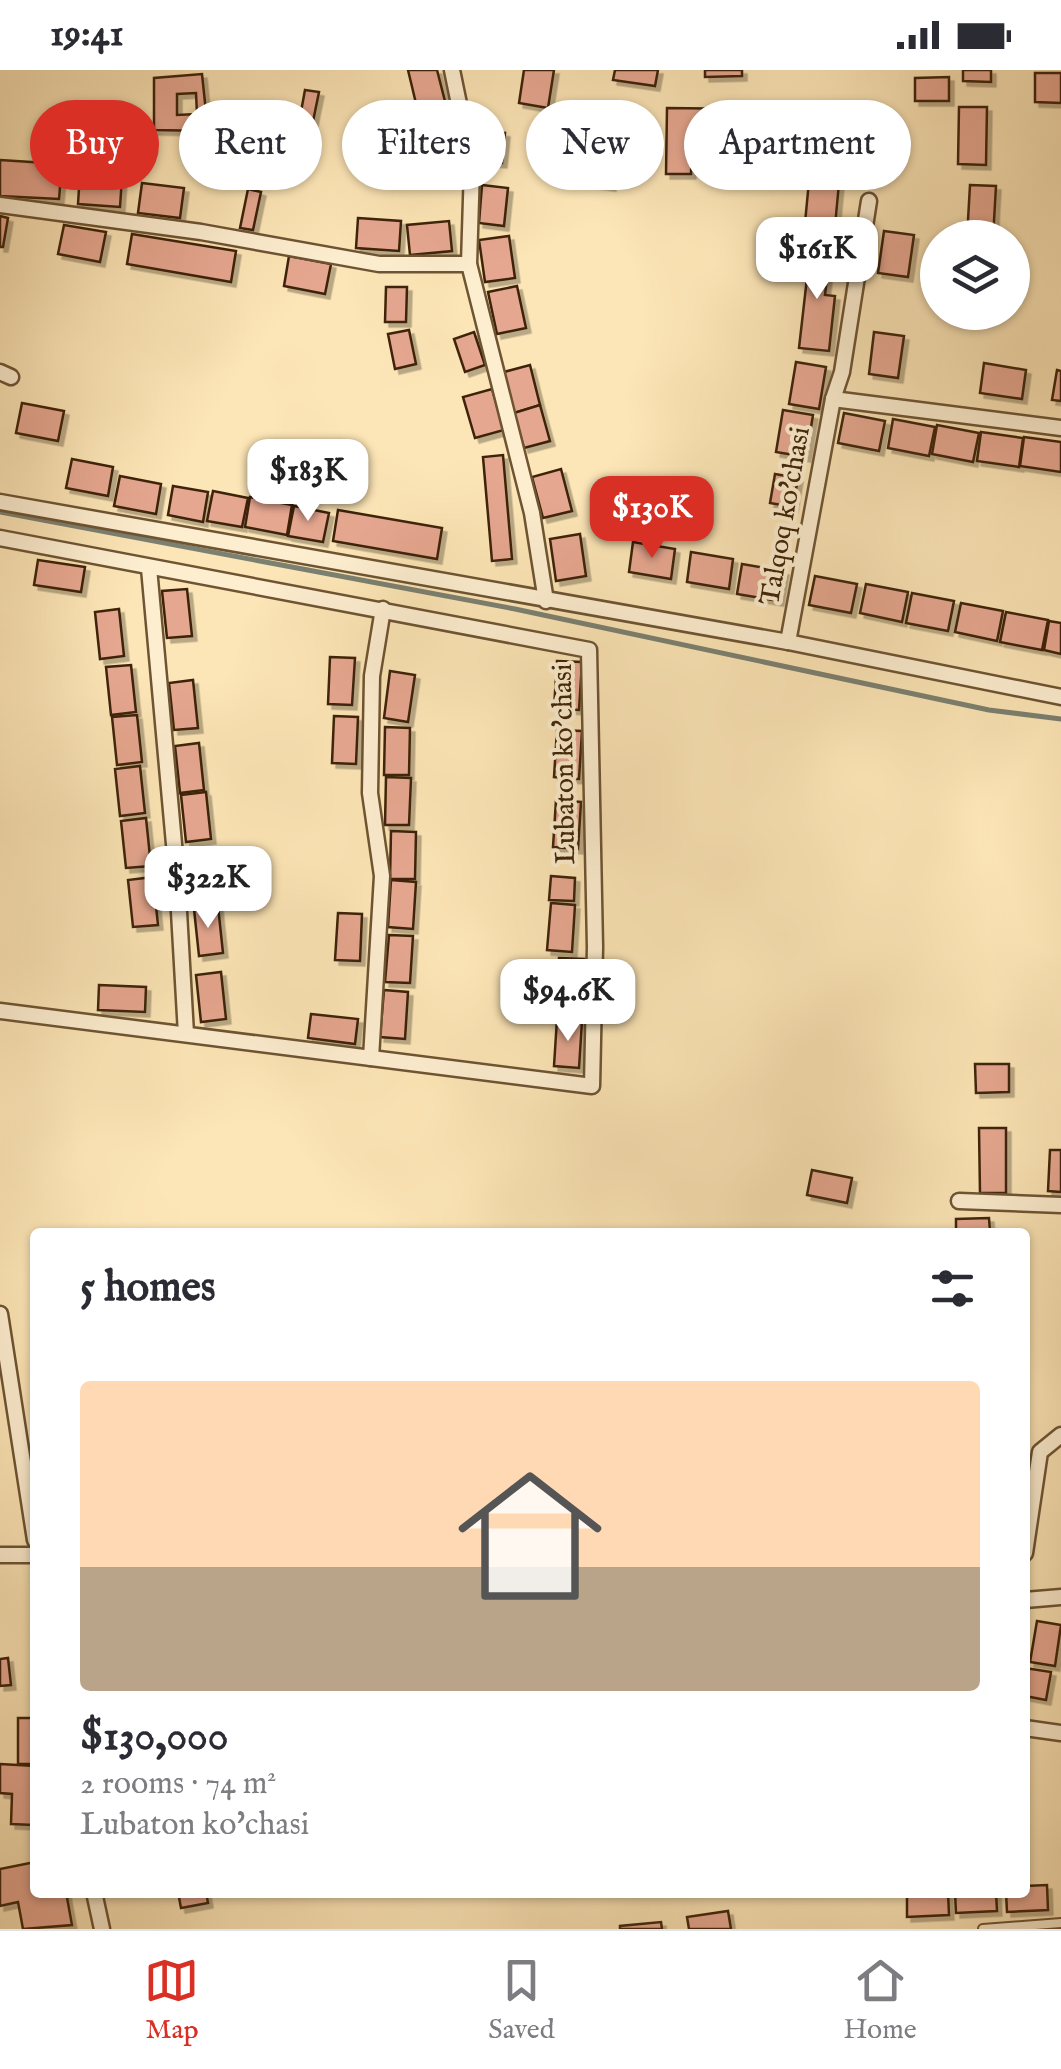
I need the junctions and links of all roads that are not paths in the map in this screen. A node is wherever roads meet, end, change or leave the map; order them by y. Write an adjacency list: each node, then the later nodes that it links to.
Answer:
1 (452, 70): 4 (street)
2 (869, 200): 5 (street, Talqoq ko'chasi)
3 (0, 205): 4 (street)
4 (469, 264): 10 (street)
5 (833, 399): 6 (street, Talqoq ko'chasi); 12 (street, Talqoq ko'chasi)
6 (1061, 428)
7 (0, 502): 10 (street)
8 (0, 538): 9 (street, Lubaton ko'chasi)
9 (149, 568): 11 (street, Lubaton ko'chasi); 15 (street)
10 (546, 601): 12 (street)
11 (382, 609): 16 (street); 16 (street, Lubaton ko'chasi)
12 (788, 642): 13 (street)
13 (1061, 698)
14 (0, 1011): 15 (street)
15 (186, 1034): 16 (street)
16 (370, 1058)
17 (958, 1201): 18 (street)
18 (1061, 1206)
19 (0, 1314): 20 (street)
20 (2, 1351): 22 (street)
21 (1061, 1435): 23 (street)
22 (28, 1455)
23 (1030, 1519)
24 (30, 1554): 25 (street)
25 (0, 1555)
26 (1061, 1596): 27 (street)
27 (1030, 1599)
28 (1030, 1729): 29 (street)
29 (1061, 1734)
30 (95, 1898): 32 (street)
31 (1061, 1923): 33 (lane)
32 (102, 1929)
33 (982, 1929)

